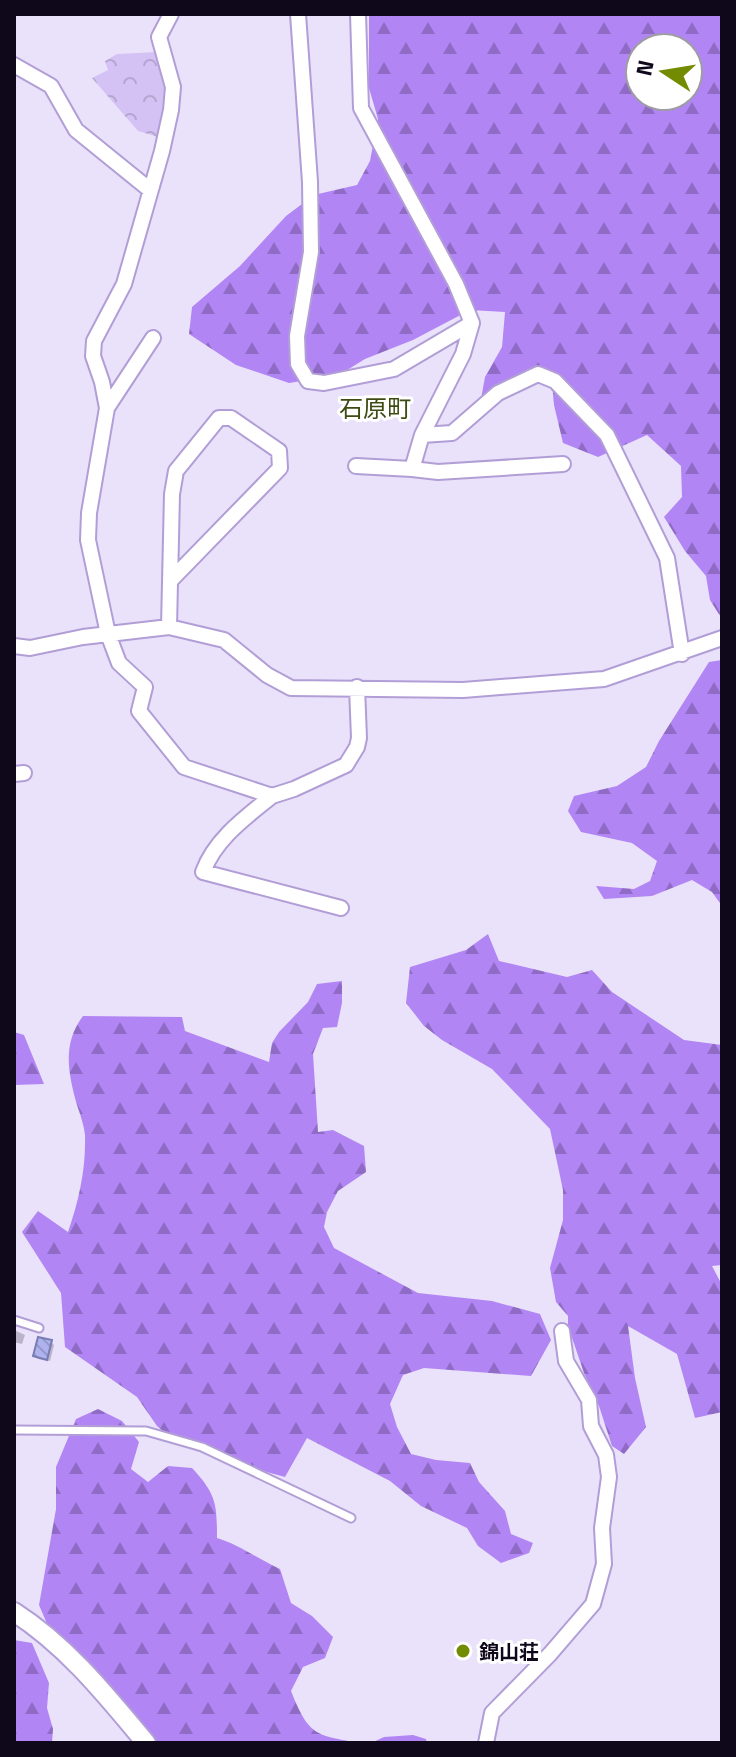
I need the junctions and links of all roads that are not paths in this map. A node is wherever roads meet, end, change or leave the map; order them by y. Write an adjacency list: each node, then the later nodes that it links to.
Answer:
1 (171, 14): 5 (street)
2 (298, 14): 6 (street)
3 (358, 14): 6 (street)
4 (14, 65): 5 (street)
5 (150, 190): 8 (street)
6 (472, 323): 9 (street)
7 (153, 338): 8 (street)
8 (107, 408): 15 (street)
9 (422, 435): 12 (street); 18 (street)
10 (563, 464): 12 (street)
11 (356, 466): 12 (street)
12 (412, 469)
13 (172, 579): 13 (street); 14 (street)
14 (169, 627): 15 (street); 19 (street)
15 (108, 634): 17 (street); 20 (street)
16 (722, 638): 18 (street)
17 (14, 646)
18 (682, 654): 19 (street)
19 (357, 687): 20 (street)
20 (272, 796): 21 (street)
21 (341, 908)
22 (14, 1320): 23 (lane)
23 (39, 1328)
24 (562, 1331): 29 (street)
25 (14, 1430): 26 (lane)
26 (351, 1518)
27 (14, 1612): 28 (street)
28 (146, 1743)
29 (486, 1743)

